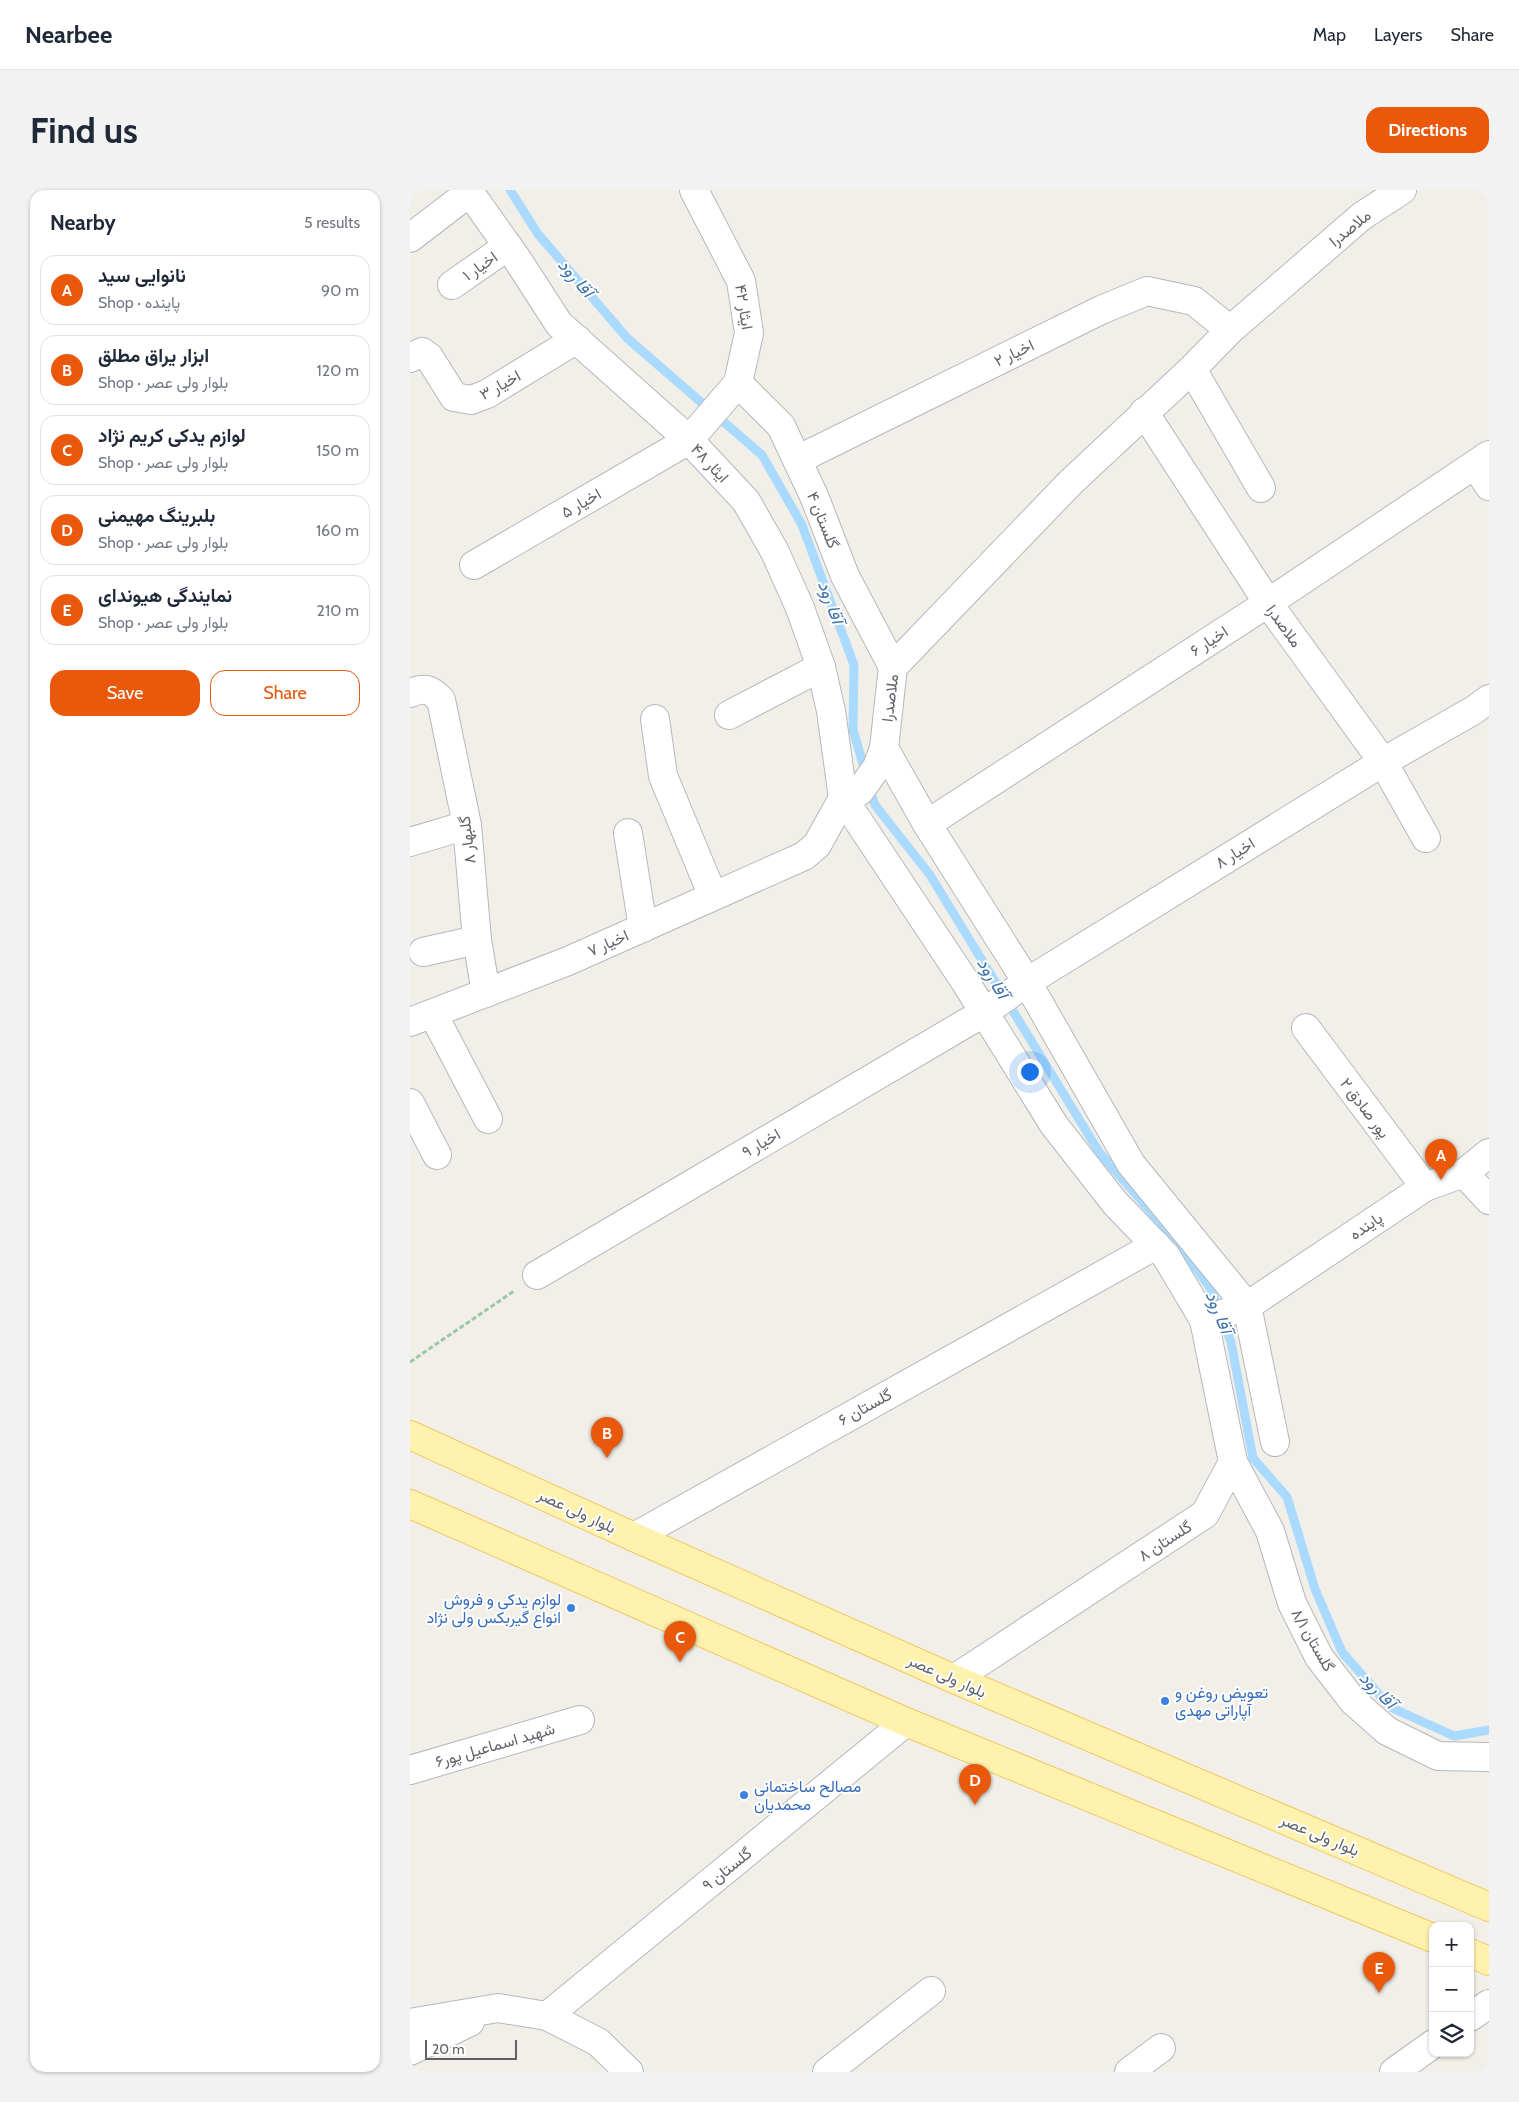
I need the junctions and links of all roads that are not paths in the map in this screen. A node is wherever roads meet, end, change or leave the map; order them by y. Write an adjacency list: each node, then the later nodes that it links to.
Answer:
1 (694, 190): 11 (street, ایثار ۴۲)
2 (1402, 190): 7 (street, ملاصدرا)
3 (469, 191): 4 (street); 5 (street, ایثار ۴۸)
4 (410, 238)
5 (508, 246): 6 (street, اخیار ۱); 8 (street, ایثار ۴۸)
6 (452, 285)
7 (1230, 330): 10 (street, ملاصدرا); 14 (street, اخیار ۲)
8 (577, 339): 9 (street, اخیار ۳); 13 (street, ایثار ۴۸)
9 (410, 358)
10 (1192, 369): 12 (street, ملاصدرا); 16 (street)
11 (731, 391): 13 (street, اخیار ۵); 14 (street, گلستان ۴)
12 (1144, 412): 18 (street, ملاصدرا); 20 (street, ملاصدرا)
13 (694, 434): 17 (street, اخیار ۵); 19 (street, ایثار ۴۸)
14 (797, 460): 20 (street, گلستان ۴)
15 (1484, 469): 18 (street, اخیار ۶)
16 (1261, 488)
17 (474, 565)
18 (1268, 603): 26 (street, ملاصدرا); 28 (street, اخیار ۶)
19 (821, 667): 23 (street); 27 (street, ایثار ۴۸)
20 (893, 667): 25 (street, ملاصدرا)
21 (421, 692): 29 (street, گلبهار ۸)
22 (1489, 699): 26 (street, اخیار ۸)
23 (730, 715)
24 (655, 719): 33 (street)
25 (884, 748): 27 (street, ملاصدرا); 28 (street)
26 (1383, 762): 31 (street, ملاصدرا); 37 (street, اخیار ۸)
27 (843, 798): 33 (street, اخیار ۷); 39 (street)
28 (927, 824): 37 (street)
29 (467, 825): 32 (street); 35 (street, گلبهار ۸)
30 (628, 833): 34 (street)
31 (1426, 838)
32 (410, 842)
33 (713, 896): 34 (street, اخیار ۷)
34 (643, 928): 38 (street, اخیار ۷)
35 (477, 940): 36 (street); 38 (street, گلبهار ۸)
36 (423, 952)
37 (1027, 982): 39 (street, اخیار ۸); 51 (street)
38 (486, 993): 40 (street, اخیار ۷)
39 (985, 1012): 49 (street); 50 (street, اخیار ۹)
40 (421, 1018): 43 (street)
41 (1306, 1028): 47 (street, پور صادق ۲)
42 (410, 1103): 45 (street)
43 (488, 1119)
44 (1489, 1153): 46 (street, پاینده)
45 (437, 1155)
46 (1464, 1172): 47 (street, پاینده); 48 (street)
47 (1425, 1187): 51 (street, پاینده)
48 (1489, 1200)
49 (1156, 1245): 52 (street); 57 (street, گلستان ۶)
50 (538, 1275)
51 (1247, 1306): 52 (street, پاینده); 54 (street)
52 (1204, 1320): 55 (street)
53 (410, 1434): 57 (main road, بلوار ولی عصر)
54 (1275, 1442)
55 (1233, 1462): 58 (street, گلستان ۸); 61 (street, گلستان ۸/۱)
56 (410, 1504): 60 (main road)
57 (634, 1537): 58 (main road, بلوار ولی عصر)
58 (954, 1679): 63 (main road, بلوار ولی عصر)
59 (580, 1720): 62 (street, شهید اسماعیل پور۶)
60 (906, 1722): 64 (main road); 71 (street, گلستان ۹)
61 (1489, 1757)
62 (410, 1770)
63 (1489, 1906)
64 (1429, 1936)
65 (1474, 1955): 66 (main road)
66 (1489, 1961)
67 (931, 1991): 77 (street)
68 (1489, 2004): 70 (street)
69 (498, 2008): 71 (street); 72 (street); 75 (street)
70 (1474, 2014)
71 (547, 2016): 76 (street)
72 (410, 2023)
73 (1429, 2047): 79 (street)
74 (1161, 2048): 78 (street)
75 (410, 2051)
76 (629, 2072)
77 (827, 2072)
78 (1129, 2072)
79 (1394, 2072)

